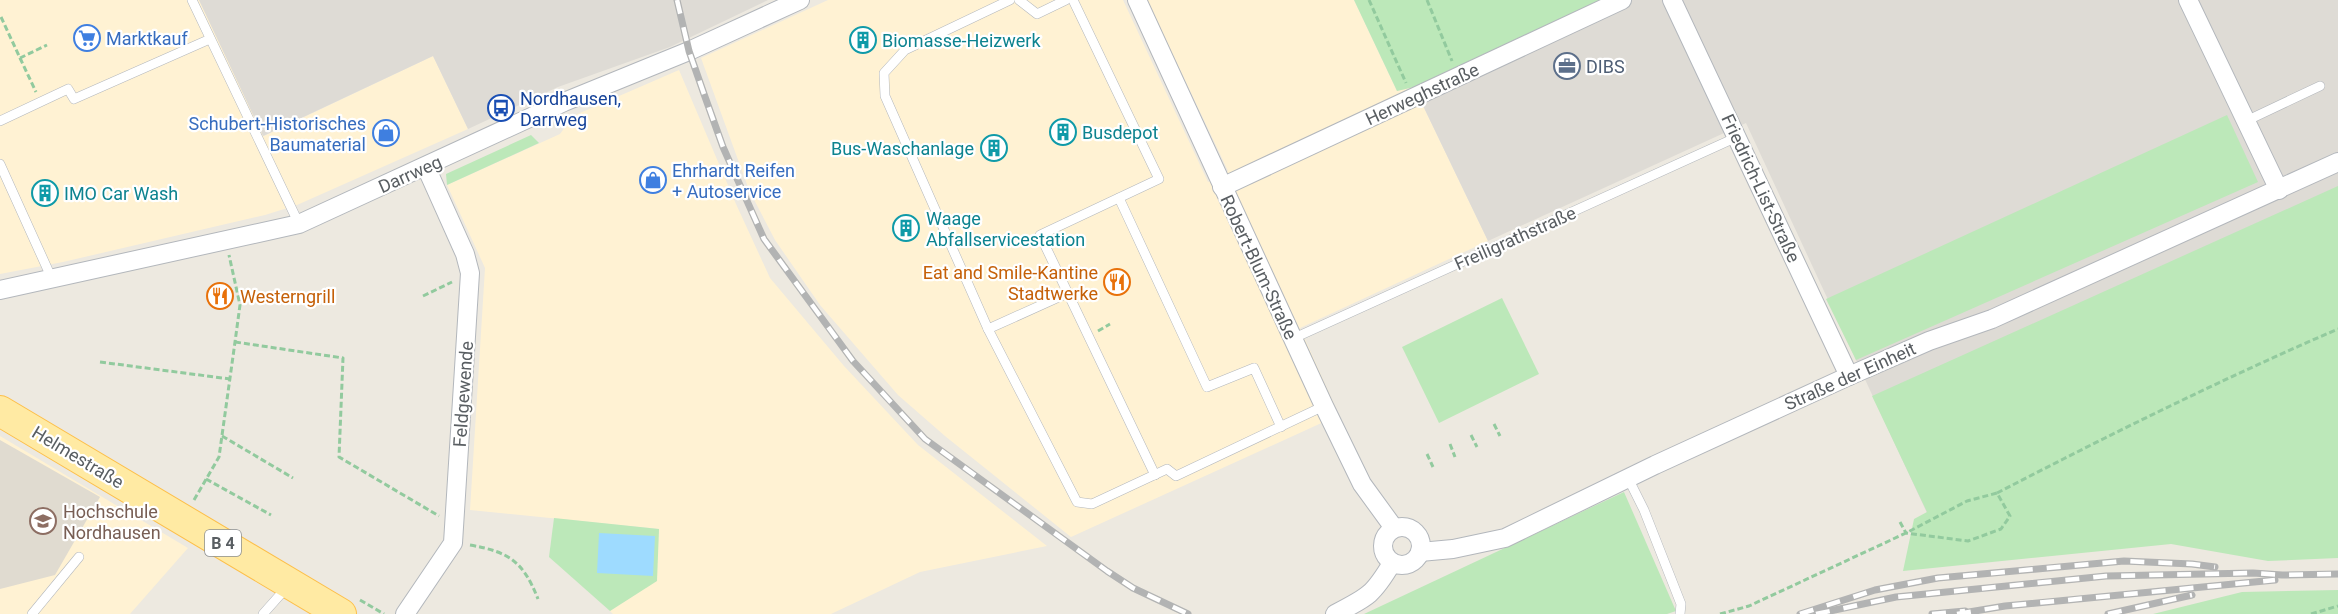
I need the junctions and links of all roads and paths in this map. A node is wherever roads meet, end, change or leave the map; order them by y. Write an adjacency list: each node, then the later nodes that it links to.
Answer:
1 (192, 0): 14 (lane)
2 (800, 0): 26 (street, Darrweg)
3 (1010, 0): 38 (lane)
4 (1019, 0): 5 (lane)
5 (1066, 0)
6 (1073, 0): 29 (lane)
7 (1137, 0): 27 (street, Robert-Blum-Straße)
8 (1369, 0): 19 (path)
9 (1427, 0): 17 (path)
10 (1622, 0): 17 (street, Herweghstraße)
11 (1672, 0): 23 (street, Friedrich-List-Straße)
12 (2188, 0): 22 (street)
13 (1, 17): 16 (path)
14 (210, 39): 20 (lane); 30 (lane)
15 (47, 45): 16 (path)
16 (20, 58): 20 (path)
17 (1459, 77): 19 (street, Herweghstraße)
18 (2320, 86): 22 (lane)
19 (1412, 98): 27 (street, Herweghstraße)
20 (41, 102): 21 (lane)
21 (0, 121)
22 (2246, 121): 28 (street)
23 (1737, 137): 41 (lane, Freiligrathstraße); 44 (street, Friedrich-List-Straße)
24 (2338, 162): 28 (street, Straße der Einheit)
25 (0, 164): 33 (lane)
26 (426, 167): 30 (street, Darrweg); 32 (street, Feldgewende)
27 (1222, 187): 41 (street, Robert-Blum-Straße)
28 (2279, 190): 44 (street, Straße der Einheit)
29 (1119, 198): 35 (lane); 49 (lane)
30 (298, 224): 31 (street, Darrweg)
31 (225, 241): 33 (street, Darrweg); 42 (path)
32 (470, 273): 36 (path); 65 (street, Feldgewende)
33 (52, 280): 34 (street, Darrweg)
34 (0, 290)
35 (1068, 293): 38 (lane); 58 (lane)
36 (423, 296)
37 (1110, 324): 40 (path)
38 (988, 329): 58 (lane)
39 (2338, 329): 62 (path)
40 (1095, 332)
41 (1292, 339): 46 (street, Robert-Blum-Straße)
42 (235, 342): 45 (path); 65 (path)
43 (100, 362): 45 (path)
44 (1849, 376): 60 (street, Straße der Einheit)
45 (230, 379): 51 (path)
46 (1324, 406): 49 (lane); 67 (street, Robert-Blum-Straße)
47 (0, 411): 64 (main road, Helmestraße / B 4)
48 (1494, 424): 52 (path)
49 (1281, 427): 58 (lane)
50 (1471, 435): 54 (path)
51 (222, 436): 59 (path); 61 (path)
52 (1500, 436)
53 (1450, 444): 56 (path)
54 (1477, 447)
55 (1427, 454): 57 (path)
56 (1455, 457)
57 (1433, 467)
58 (1155, 475)
59 (293, 478)
60 (1628, 478): 70 (street, Straße der Einheit); 81 (lane)
61 (206, 479): 63 (path); 64 (path)
62 (1997, 493): 68 (path); 68 (path)
63 (271, 515)
64 (183, 519): 73 (main road, Helmestraße / B 4)
65 (455, 520): 69 (street, Feldgewende)
66 (1900, 522): 68 (path)
67 (1394, 528): 70 (street); 72 (street)
68 (1906, 532): 82 (path)
69 (453, 543): 74 (path); 79 (street, Feldgewende)
70 (1420, 552): 72 (street, Straße der Einheit)
71 (79, 557): 76 (lane)
72 (1392, 563): 80 (street)
73 (291, 583): 77 (lane); 78 (main road, Helmestraße / B 4)
74 (538, 599)
75 (2338, 606): 83 (path)
76 (32, 614)
77 (263, 614)
78 (341, 614)
79 (405, 614)
80 (1335, 614)
81 (1680, 614)
82 (1720, 614)
83 (2311, 614)

